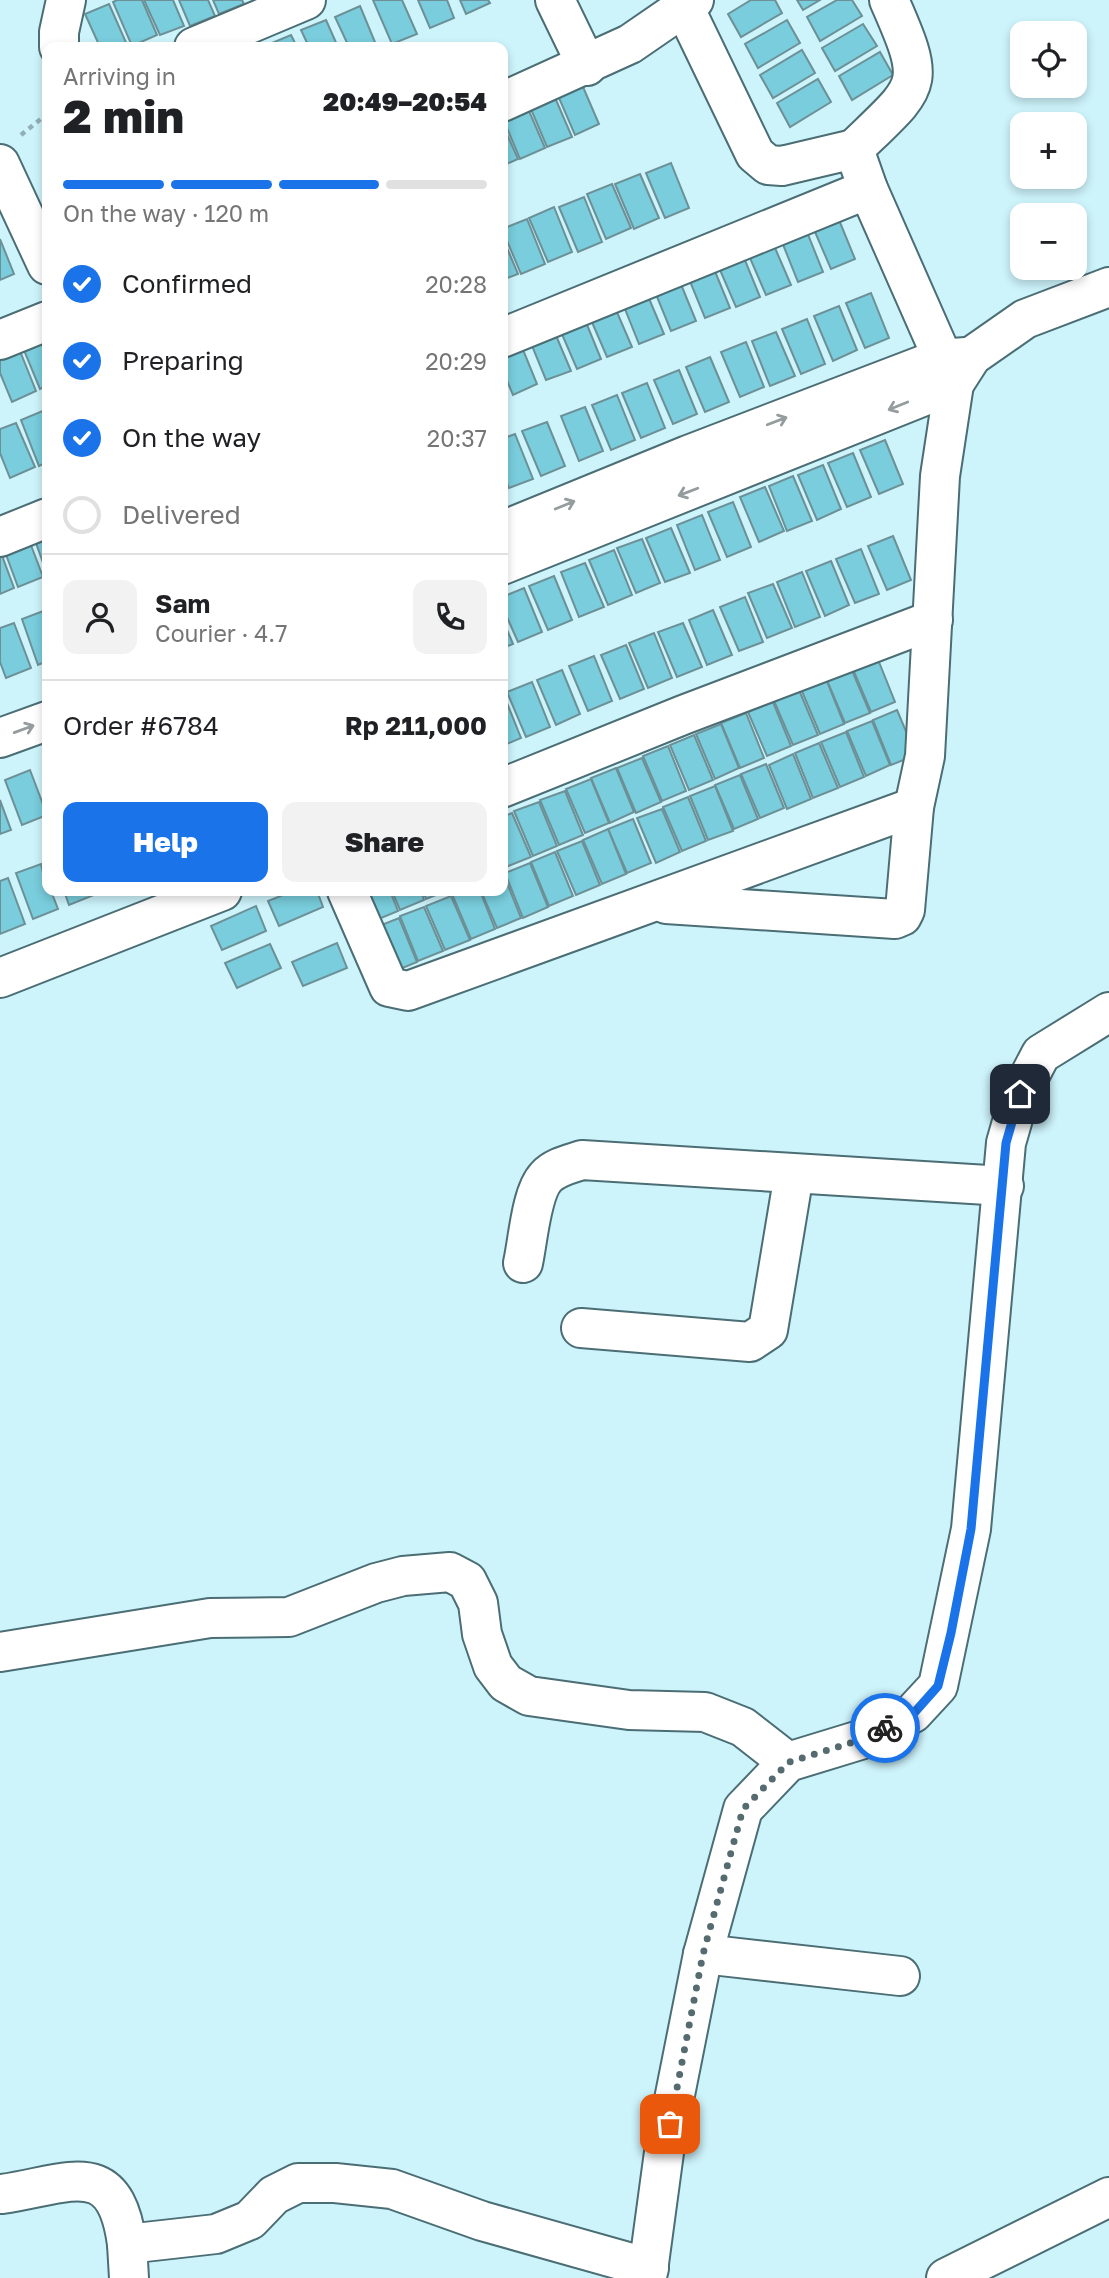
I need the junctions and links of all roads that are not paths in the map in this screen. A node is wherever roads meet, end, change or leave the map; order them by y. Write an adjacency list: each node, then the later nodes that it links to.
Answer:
1 (66, 0): 6 (street)
2 (306, 0): 7 (street)
3 (555, 0): 8 (street)
4 (889, 0): 10 (street)
5 (689, 4): 8 (street); 10 (street)
6 (59, 42)
7 (206, 42)
8 (587, 66): 9 (street)
9 (508, 99)
10 (854, 149): 12 (street)
11 (0, 163): 13 (street)
12 (868, 189): 16 (street); 18 (street)
13 (42, 254)
14 (1109, 287): 18 (street)
15 (42, 323): 17 (street)
16 (508, 336)
17 (0, 340)
18 (956, 366): 20 (street, one-way to 18); 22 (street, one-way to 22); 23 (street)
19 (42, 519): 21 (street)
20 (508, 529)
21 (0, 537)
22 (508, 562)
23 (933, 620): 28 (street); 29 (street)
24 (42, 723): 25 (street, one-way to 24)
25 (0, 738)
26 (42, 750): 27 (street)
27 (0, 765)
28 (508, 786)
29 (914, 807): 32 (street); 32 (street)
30 (209, 896): 33 (street)
31 (349, 896): 32 (street)
32 (654, 903)
33 (0, 978)
34 (1109, 1012): 36 (street)
35 (794, 1174): 36 (street); 37 (street); 38 (street)
36 (1004, 1186): 40 (street)
37 (523, 1263)
38 (581, 1328)
39 (0, 1653): 40 (street)
40 (789, 1762): 41 (street)
41 (703, 1954): 42 (street); 46 (street)
42 (900, 1976)
43 (2, 2194): 45 (street)
44 (1109, 2197): 47 (street)
45 (128, 2261): 46 (street)
46 (648, 2273)
47 (946, 2278)

